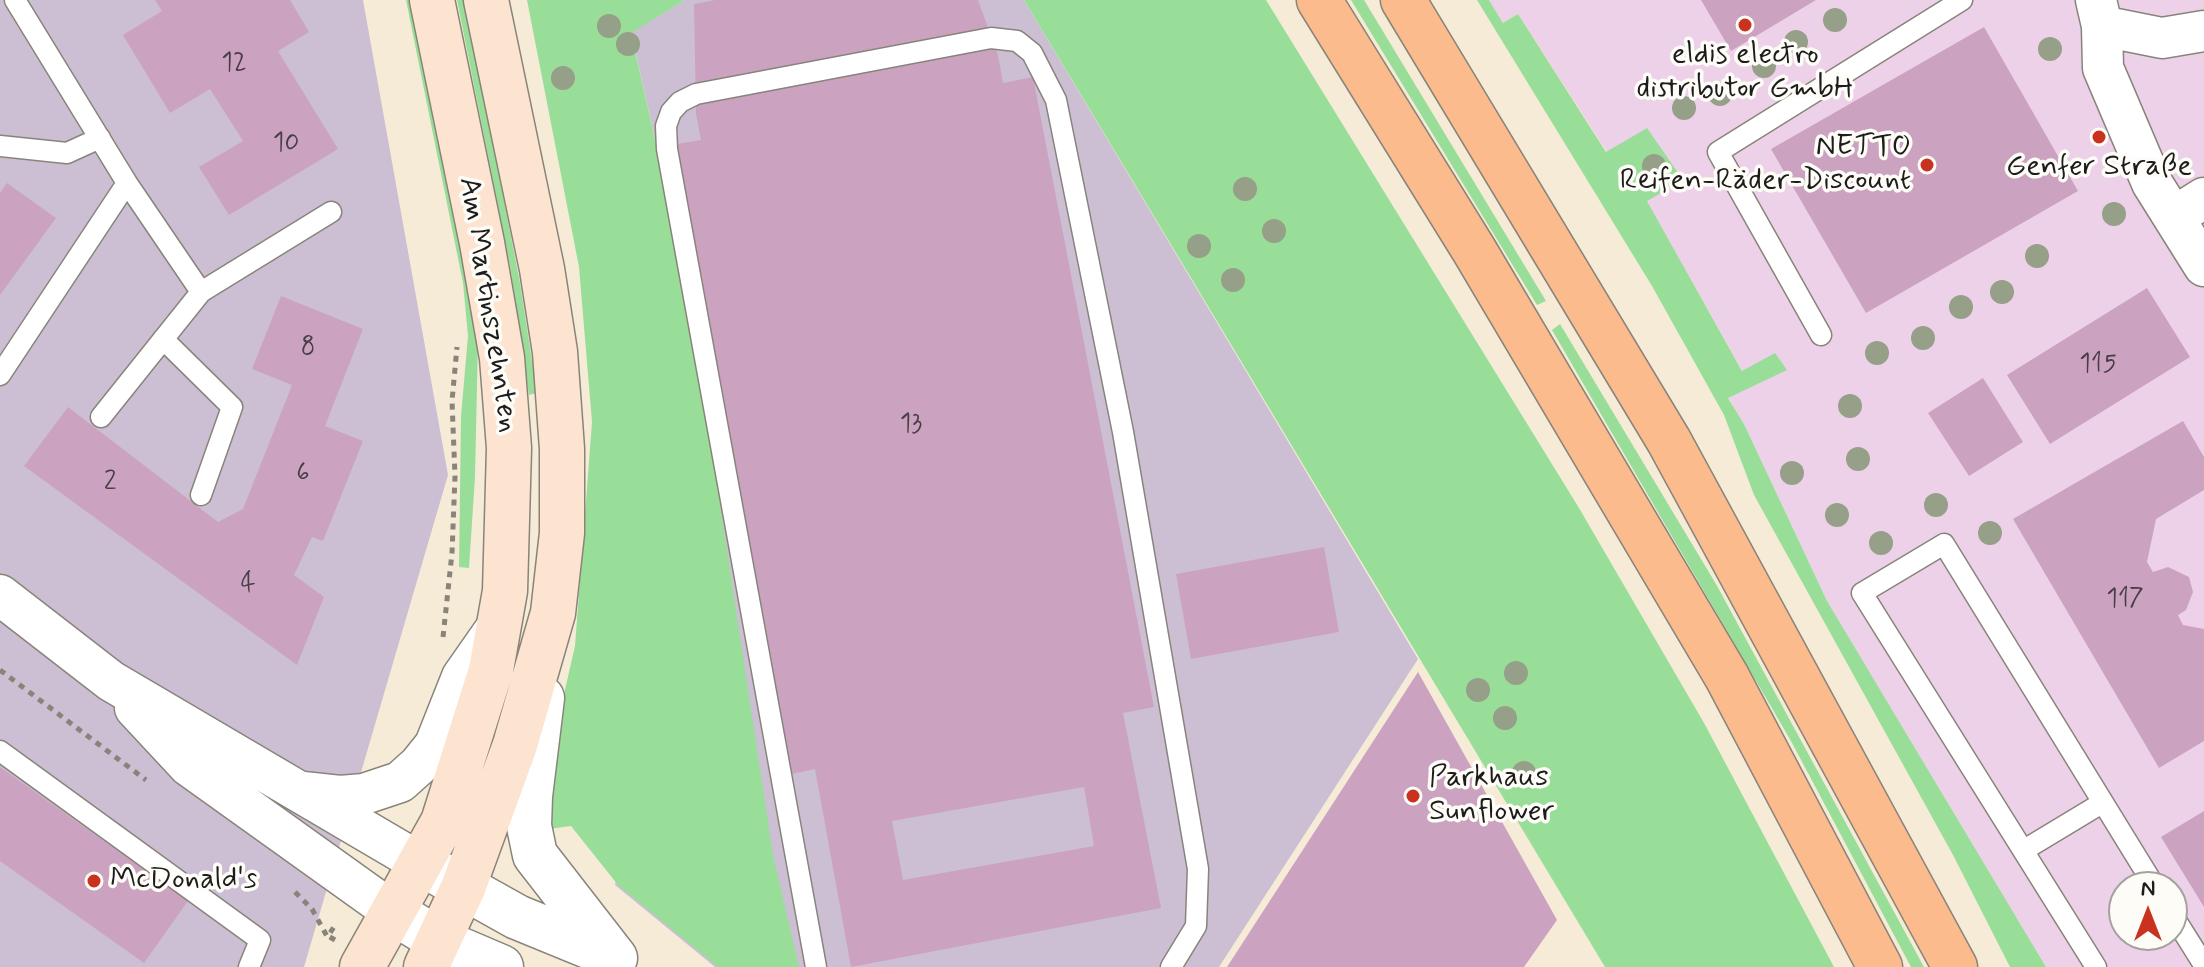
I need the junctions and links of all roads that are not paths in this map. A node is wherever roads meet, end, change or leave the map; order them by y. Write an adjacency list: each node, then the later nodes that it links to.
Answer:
1 (15, 0): 9 (lane)
2 (432, 0): 23 (main road, Am Martinszehnten)
3 (486, 0): 22 (main road, Am Martinszehnten)
4 (1319, 0): 42 (highway)
5 (1403, 0): 43 (highway)
6 (1962, 0): 16 (lane)
7 (2099, 13): 8 (street); 12 (street)
8 (2204, 31)
9 (100, 138): 10 (lane); 11 (lane)
10 (0, 146)
11 (127, 183): 15 (lane); 18 (lane)
12 (2189, 207): 14 (street)
13 (331, 212): 15 (lane)
14 (2204, 266)
15 (201, 292): 17 (lane)
16 (1821, 335)
17 (163, 339): 19 (lane); 20 (lane)
18 (0, 375)
19 (101, 417)
20 (201, 495)
21 (0, 595): 24 (street)
22 (553, 613): 31 (main road, Am Martinszehnten); 35 (street)
23 (499, 624): 26 (street); 29 (main road, Am Martinszehnten)
24 (111, 681): 26 (street); 32 (street)
25 (0, 751): 37 (lane)
26 (294, 791): 29 (street)
27 (2102, 803): 28 (lane); 28 (lane); 30 (lane)
28 (2024, 850): 44 (lane)
29 (422, 864): 31 (street); 32 (main road, Am Martinszehnten)
30 (2145, 871)
31 (463, 888): 34 (main road, Am Martinszehnten); 35 (street)
32 (393, 912): 34 (street); 38 (main road, Am Martinszehnten)
33 (2188, 940): 36 (lane)
34 (433, 954): 39 (street)
35 (622, 962)
36 (2204, 965)
37 (249, 967)
38 (362, 967)
39 (501, 967)
40 (816, 967): 41 (lane)
41 (1171, 967)
42 (1880, 967)
43 (1955, 967)
44 (2096, 967)

